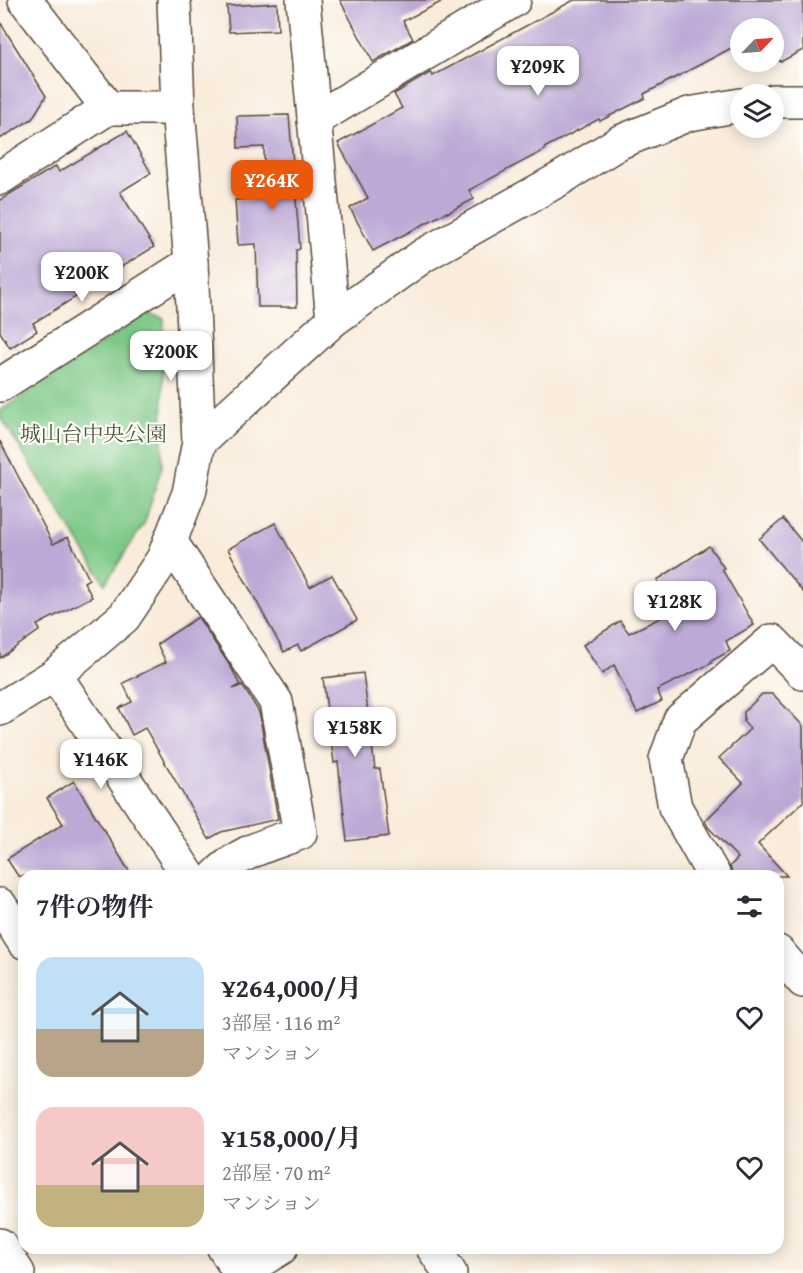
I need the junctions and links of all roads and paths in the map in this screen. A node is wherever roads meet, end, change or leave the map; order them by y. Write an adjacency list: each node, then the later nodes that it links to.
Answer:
1 (25, 0): 8 (street)
2 (174, 0): 9 (street)
3 (303, 0): 10 (street)
4 (514, 0): 10 (street)
5 (784, 101): 6 (street)
6 (803, 101)
7 (730, 107): 13 (street)
8 (108, 108): 9 (street); 11 (street)
9 (178, 108): 12 (street)
10 (314, 120): 13 (street)
11 (0, 178)
12 (191, 263): 14 (street); 15 (street)
13 (333, 320): 15 (street)
14 (0, 385)
15 (199, 442): 16 (street)
16 (170, 541): 18 (street); 21 (street)
17 (803, 673): 22 (street)
18 (56, 675): 19 (street); 20 (street)
19 (0, 709)
20 (185, 870)
21 (222, 870)
22 (711, 870)
23 (0, 905): 24 (street)
24 (18, 933)
25 (784, 959): 26 (street)
26 (803, 981)
27 (0, 1245): 31 (street)
28 (228, 1254): 32 (street)
29 (271, 1254): 32 (street)
30 (437, 1254): 33 (street)
31 (18, 1273)
32 (240, 1273)
33 (450, 1273)

